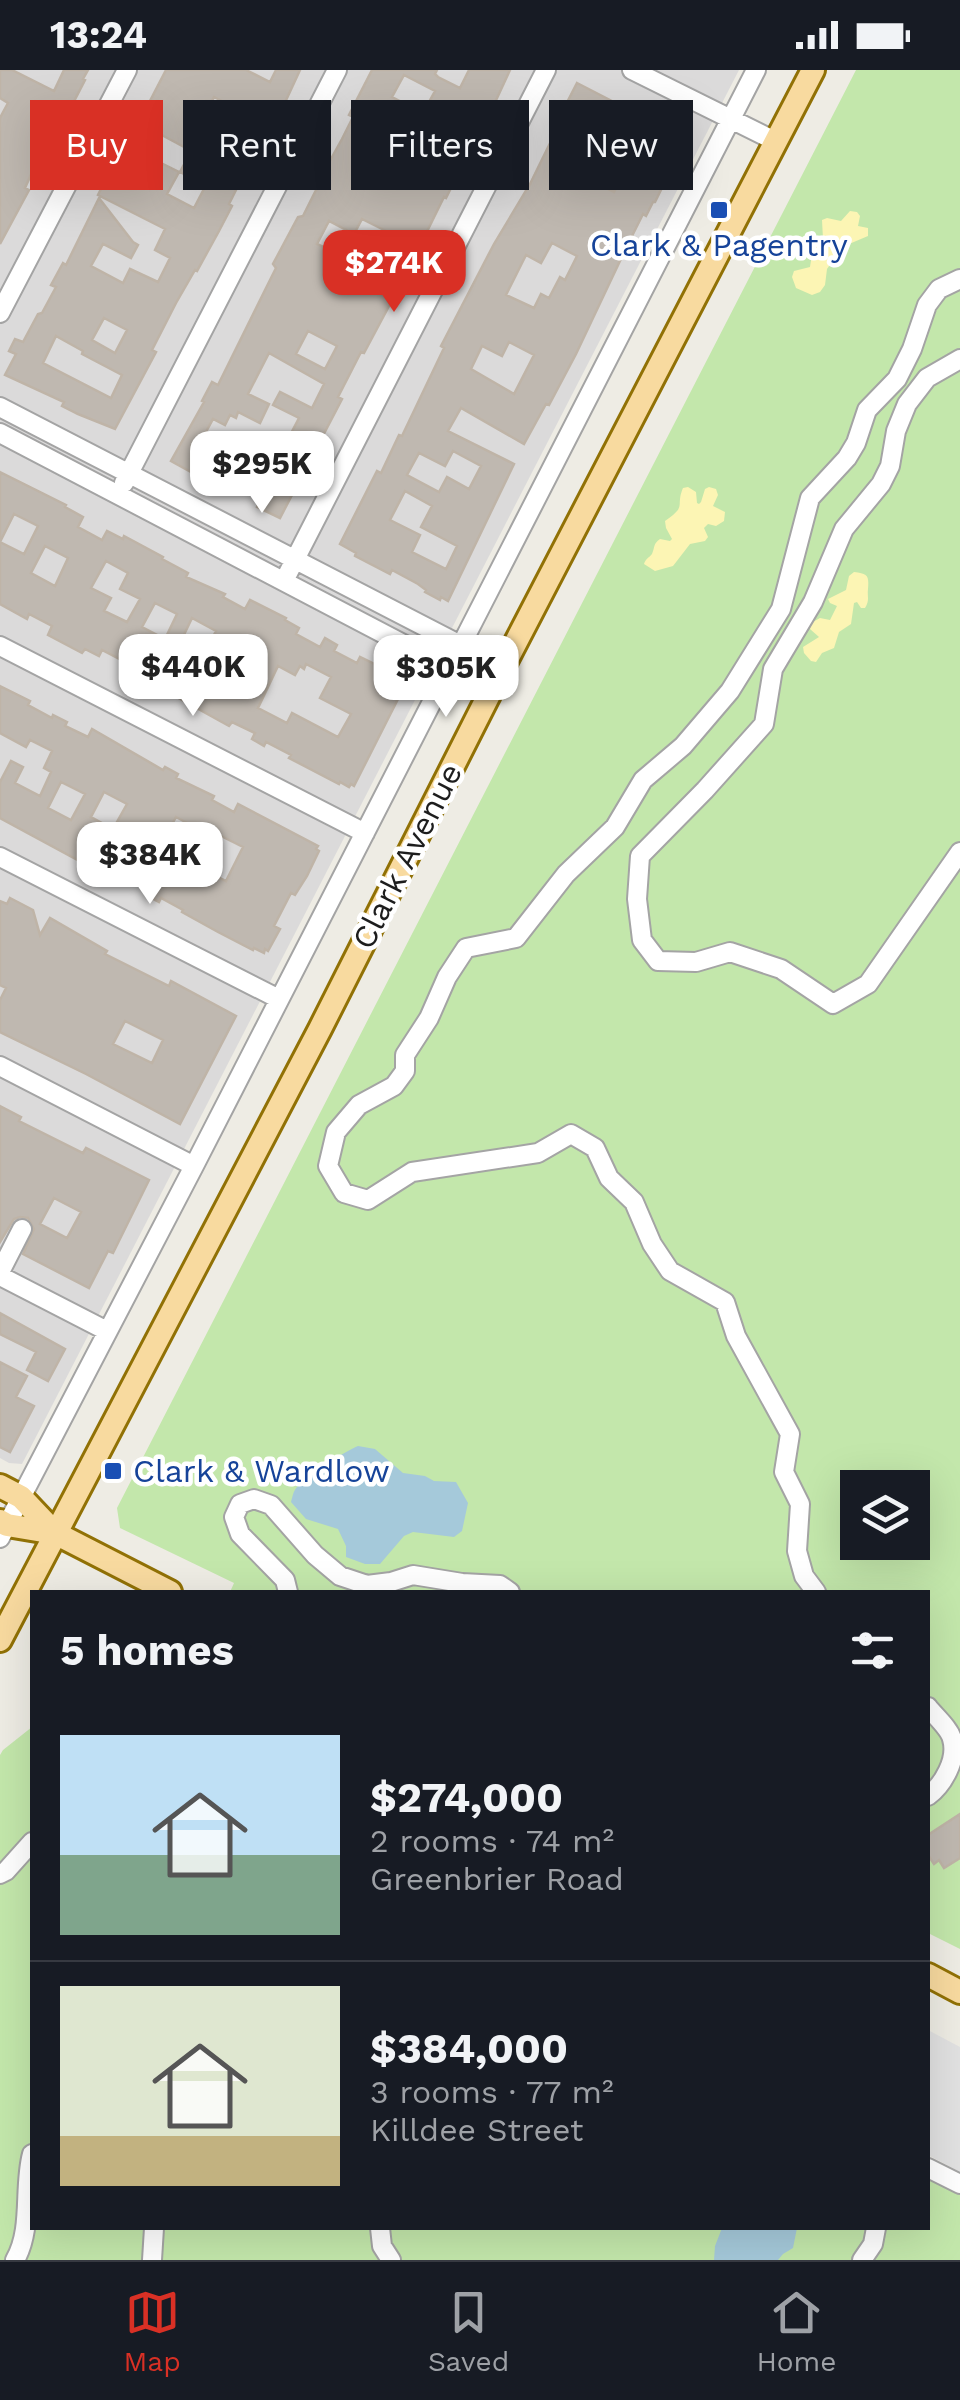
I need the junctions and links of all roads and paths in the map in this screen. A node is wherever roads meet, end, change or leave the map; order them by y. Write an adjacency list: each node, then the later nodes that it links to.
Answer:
1 (127, 70): 10 (street)
2 (337, 70): 14 (street)
3 (546, 70): 16 (street)
4 (632, 70): 7 (street)
5 (756, 70): 7 (street, Clark Avenue)
6 (813, 70): 8 (main road, Clark Avenue)
7 (730, 119): 8 (street); 18 (street, Clark Avenue)
8 (776, 142): 20 (main road, Clark Avenue)
9 (960, 279): 38 (street)
10 (0, 313)
11 (960, 360): 24 (street)
12 (0, 407): 14 (street)
13 (0, 433): 15 (street)
14 (129, 474): 15 (street); 16 (street)
15 (119, 494): 17 (street)
16 (295, 560): 17 (street); 18 (street)
17 (284, 581): 21 (street)
18 (461, 645): 20 (street); 21 (street, Clark Avenue)
19 (0, 646): 23 (street)
20 (503, 667): 22 (main road, Clark Avenue)
21 (449, 669): 22 (street); 23 (street, Clark Avenue)
22 (491, 690): 34 (main road, Clark Avenue)
23 (365, 834): 26 (street, Clark Avenue)
24 (960, 852)
25 (0, 857): 26 (street)
26 (279, 999): 28 (street, Clark Avenue)
27 (0, 1066): 28 (street)
28 (194, 1166): 31 (street, Clark Avenue)
29 (22, 1229): 30 (street)
30 (0, 1274): 31 (street)
31 (106, 1331): 32 (street, Clark Avenue)
32 (10, 1492): 33 (street, Clark Avenue); 34 (main road)
33 (2, 1528): 34 (main road)
34 (54, 1533): 35 (main road); 39 (main road, Clark Avenue)
35 (166, 1590)
36 (287, 1590): 37 (street)
37 (507, 1590)
38 (814, 1590)
39 (0, 1640)
40 (930, 1709): 41 (street)
41 (956, 1738): 42 (street)
42 (930, 1795)
43 (30, 1844): 44 (street)
44 (0, 1874)
45 (930, 1976): 46 (main road)
46 (960, 1992)
47 (930, 2169): 49 (street)
48 (30, 2174): 53 (street)
49 (960, 2184)
50 (154, 2230): 54 (street)
51 (380, 2230): 55 (street)
52 (876, 2230): 56 (street)
53 (15, 2260)
54 (152, 2260)
55 (391, 2260)
56 (862, 2260)

